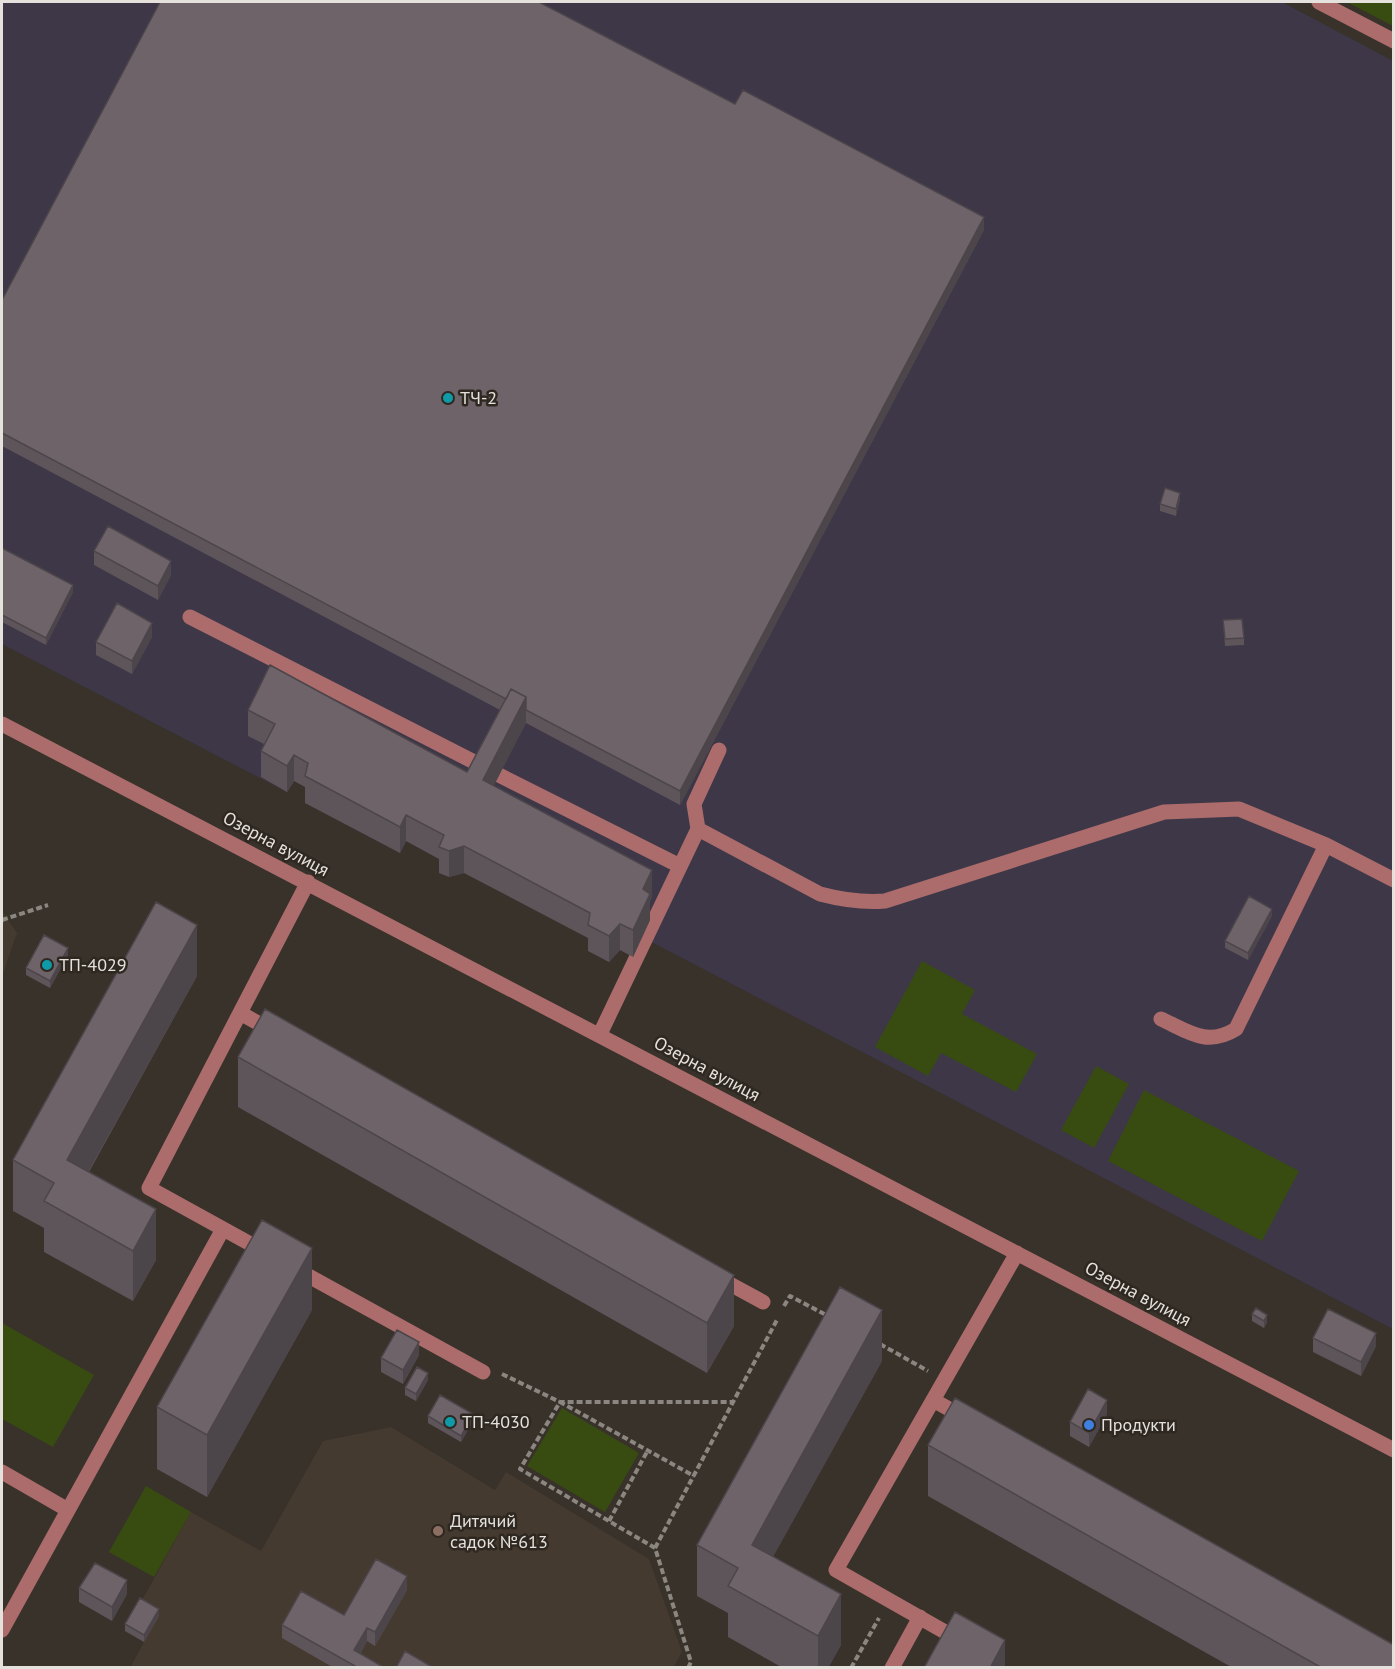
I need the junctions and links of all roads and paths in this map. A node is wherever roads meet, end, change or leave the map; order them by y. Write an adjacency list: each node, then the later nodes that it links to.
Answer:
1 (1318, 2): 2 (street)
2 (1394, 41)
3 (190, 617): 6 (street)
4 (2, 724): 12 (street, Озерна вулиця)
5 (719, 750): 8 (street)
6 (484, 767)
7 (499, 774): 10 (street)
8 (698, 829): 9 (street); 10 (street)
9 (1326, 845): 11 (street); 16 (street)
10 (680, 866): 17 (street)
11 (1394, 880)
12 (308, 882): 15 (street); 17 (street, Озерна вулиця)
13 (48, 905): 14 (path)
14 (2, 920)
15 (240, 1013): 18 (street); 19 (street)
16 (1161, 1018)
17 (600, 1034): 20 (street, Озерна вулиця)
18 (292, 1042)
19 (223, 1229): 25 (street); 35 (street)
20 (1017, 1253): 26 (street); 32 (street, Озерна вулиця)
21 (701, 1267): 22 (street)
22 (763, 1302)
23 (831, 1318): 29 (path)
24 (872, 1341): 26 (path)
25 (483, 1372): 28 (path)
26 (945, 1380): 27 (street)
27 (933, 1400): 30 (street); 38 (street)
28 (560, 1402): 29 (path); 31 (path); 36 (path)
29 (734, 1402): 34 (path)
30 (985, 1429)
31 (648, 1450): 34 (path); 36 (path)
32 (1394, 1450)
33 (2, 1472): 35 (street)
34 (694, 1476): 37 (path)
35 (68, 1510): 40 (street)
36 (609, 1521): 37 (path)
37 (656, 1548): 42 (path)
38 (889, 1600): 39 (street); 43 (path)
39 (920, 1617): 41 (street); 44 (street)
40 (2, 1630)
41 (978, 1651)
42 (688, 1668)
43 (851, 1668)
44 (892, 1668)

